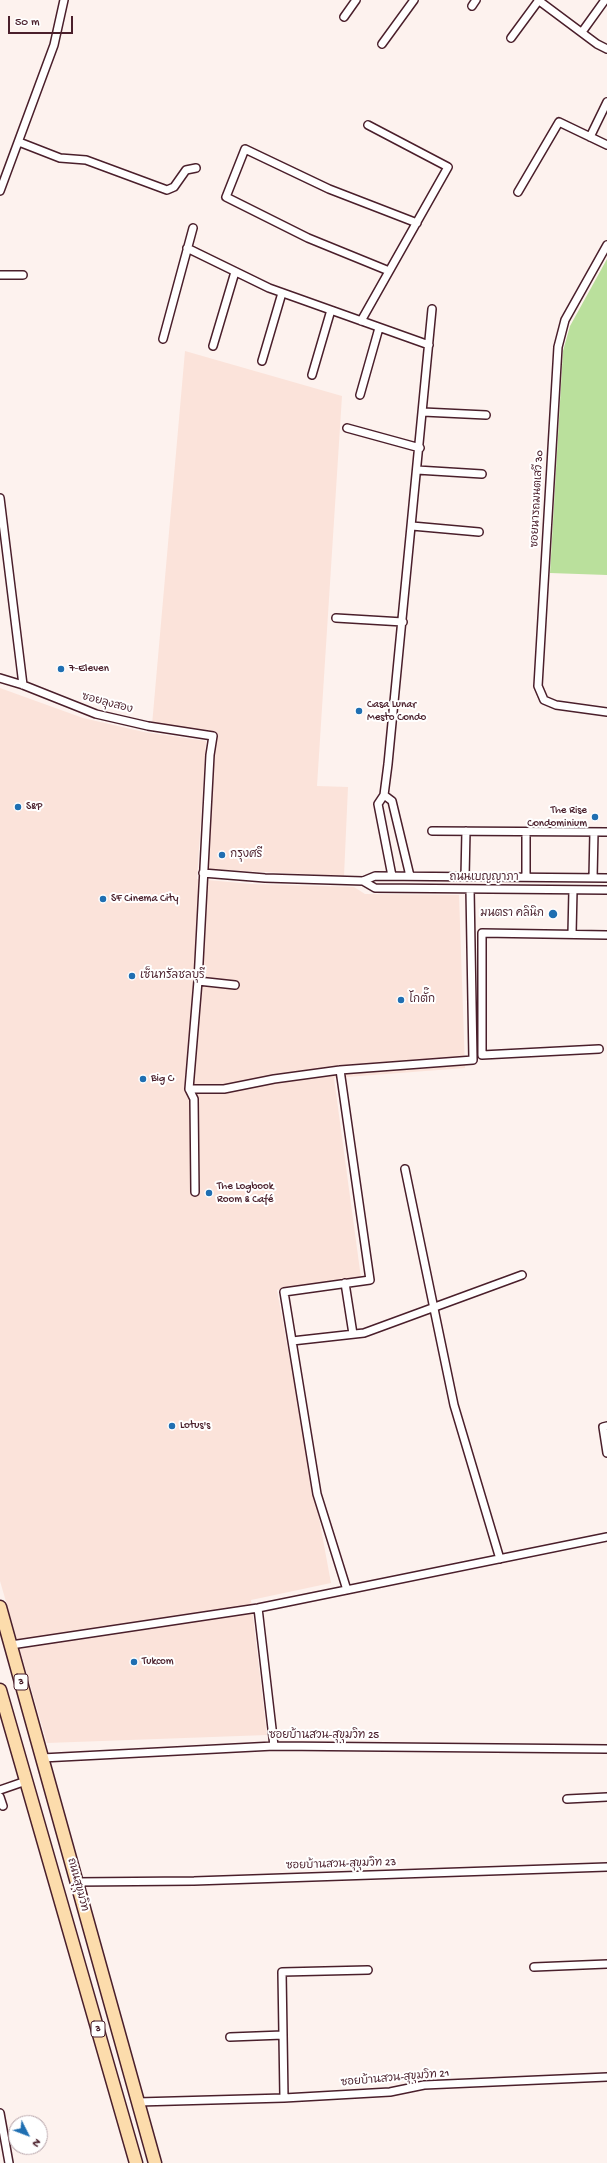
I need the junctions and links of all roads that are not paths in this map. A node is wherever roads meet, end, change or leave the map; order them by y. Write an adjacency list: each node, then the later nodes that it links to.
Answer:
1 (64, 0): 14 (street)
2 (356, 0): 6 (street)
3 (414, 0): 9 (street)
4 (539, 0): 7 (street); 8 (street)
5 (606, 0): 7 (street)
6 (344, 18)
7 (582, 32): 10 (street)
8 (511, 38)
9 (382, 44)
10 (607, 49)
11 (607, 102): 13 (street)
12 (368, 125): 19 (street)
13 (590, 137): 15 (street); 18 (street)
14 (19, 142): 16 (street); 17 (street)
15 (607, 145)
16 (196, 168)
17 (0, 191)
18 (518, 192)
19 (417, 223): 23 (street); 23 (street)
20 (192, 228): 22 (street)
21 (607, 246): 51 (street, ซอยนารถมนตเสวี 30)
22 (187, 248): 24 (street); 32 (street)
23 (389, 271): 30 (street)
24 (235, 272): 27 (street); 34 (street)
25 (0, 275): 26 (street)
26 (23, 275)
27 (282, 293): 29 (street); 35 (street)
28 (432, 309): 33 (street)
29 (331, 310): 30 (street); 36 (street)
30 (361, 321): 31 (street)
31 (379, 328): 33 (street); 37 (street)
32 (163, 339)
33 (429, 345): 38 (street)
34 (213, 346)
35 (262, 361)
36 (312, 375)
37 (360, 395)
38 (423, 412): 39 (street); 41 (street)
39 (486, 415)
40 (347, 428): 41 (street)
41 (420, 448): 42 (street)
42 (417, 470): 43 (street); 45 (street)
43 (482, 474)
44 (0, 498): 50 (street)
45 (412, 526): 46 (street); 48 (street)
46 (479, 532)
47 (336, 618): 48 (street)
48 (403, 622): 52 (street)
49 (0, 678): 50 (street, ซอยลุงสอง)
50 (23, 685): 58 (street, ซอยลุงสอง)
51 (607, 712)
52 (384, 795): 59 (street); 60 (street)
53 (432, 831): 54 (street)
54 (466, 831): 55 (street); 61 (street)
55 (526, 832): 56 (street); 63 (street)
56 (594, 832): 57 (street); 64 (street)
57 (607, 832)
58 (203, 873): 66 (street, ถนนเบญญาภา); 73 (street)
59 (392, 876): 60 (street, ถนนเบญญาภา); 66 (street, ถนนเบญญาภา)
60 (410, 876): 61 (street, ถนนเบญญาภา)
61 (465, 877): 62 (street, ถนนเบญญาภา)
62 (489, 877): 63 (street, ถนนเบญญาภา); 68 (street)
63 (526, 877): 64 (street, ถนนเบญญาภา)
64 (594, 878): 65 (street, ถนนเบญญาภา)
65 (607, 878)
66 (363, 881): 67 (street, ถนนเบญญาภา)
67 (470, 889): 68 (street, ถนนเบญญาภา); 76 (street)
68 (488, 889): 69 (street, ถนนเบญญาภา)
69 (573, 890): 70 (street, ถนนเบญญาภา); 71 (street)
70 (607, 890)
71 (572, 934): 72 (street); 75 (street)
72 (607, 935)
73 (198, 981): 74 (street); 77 (street)
74 (235, 985)
75 (600, 1049)
76 (340, 1070): 77 (street); 81 (street)
77 (189, 1089): 79 (street)
78 (405, 1169): 82 (street)
79 (195, 1192)
80 (522, 1275): 82 (street)
81 (345, 1283): 83 (street); 84 (street)
82 (434, 1307): 83 (street); 88 (street)
83 (353, 1334): 84 (street)
84 (292, 1341): 89 (street)
85 (607, 1426): 86 (street)
86 (607, 1454)
87 (607, 1537): 88 (street)
88 (500, 1559): 89 (street)
89 (347, 1590): 91 (street)
90 (0, 1607): 92 (main road, ถนนสุขุมวิท / 3)
91 (258, 1608): 92 (street); 94 (street)
92 (11, 1645): 96 (main road, ถนนสุขุมวิท / 3)
93 (0, 1690): 97 (main road, ถนนสุขุมวิท / 3)
94 (274, 1746): 95 (street, ซอยบ้านสวน-สุขุมวิท 25); 96 (street, ซอยบ้านสวน-สุขุมวิท 25)
95 (607, 1749)
96 (42, 1758): 104 (main road, ถนนสุขุมวิท / 3)
97 (26, 1781): 98 (street); 105 (main road, ถนนสุขุมวิท / 3)
98 (0, 1790)
99 (0, 1797): 102 (street)
100 (607, 1797): 101 (street)
101 (567, 1800)
102 (3, 1806)
103 (607, 1867): 104 (street, ซอยบ้านสวน-สุขุมวิท 23)
104 (77, 1885): 105 (main road); 113 (main road, ถนนสุขุมวิท / 3)
105 (60, 1894): 116 (main road, ถนนสุขุมวิท / 3)
106 (607, 1964): 107 (street)
107 (534, 1967)
108 (368, 1970): 109 (street)
109 (283, 2035): 110 (street); 112 (street)
110 (230, 2037)
111 (607, 2077): 112 (street, ซอยบ้านสวน-สุขุมวิท 21)
112 (284, 2098): 113 (street, ซอยบ้านสวน-สุขุมวิท 21)
113 (138, 2102): 117 (main road, ถนนสุขุมวิท / 3)
114 (0, 2113): 115 (street)
115 (9, 2163)
116 (136, 2163)
117 (155, 2163)

